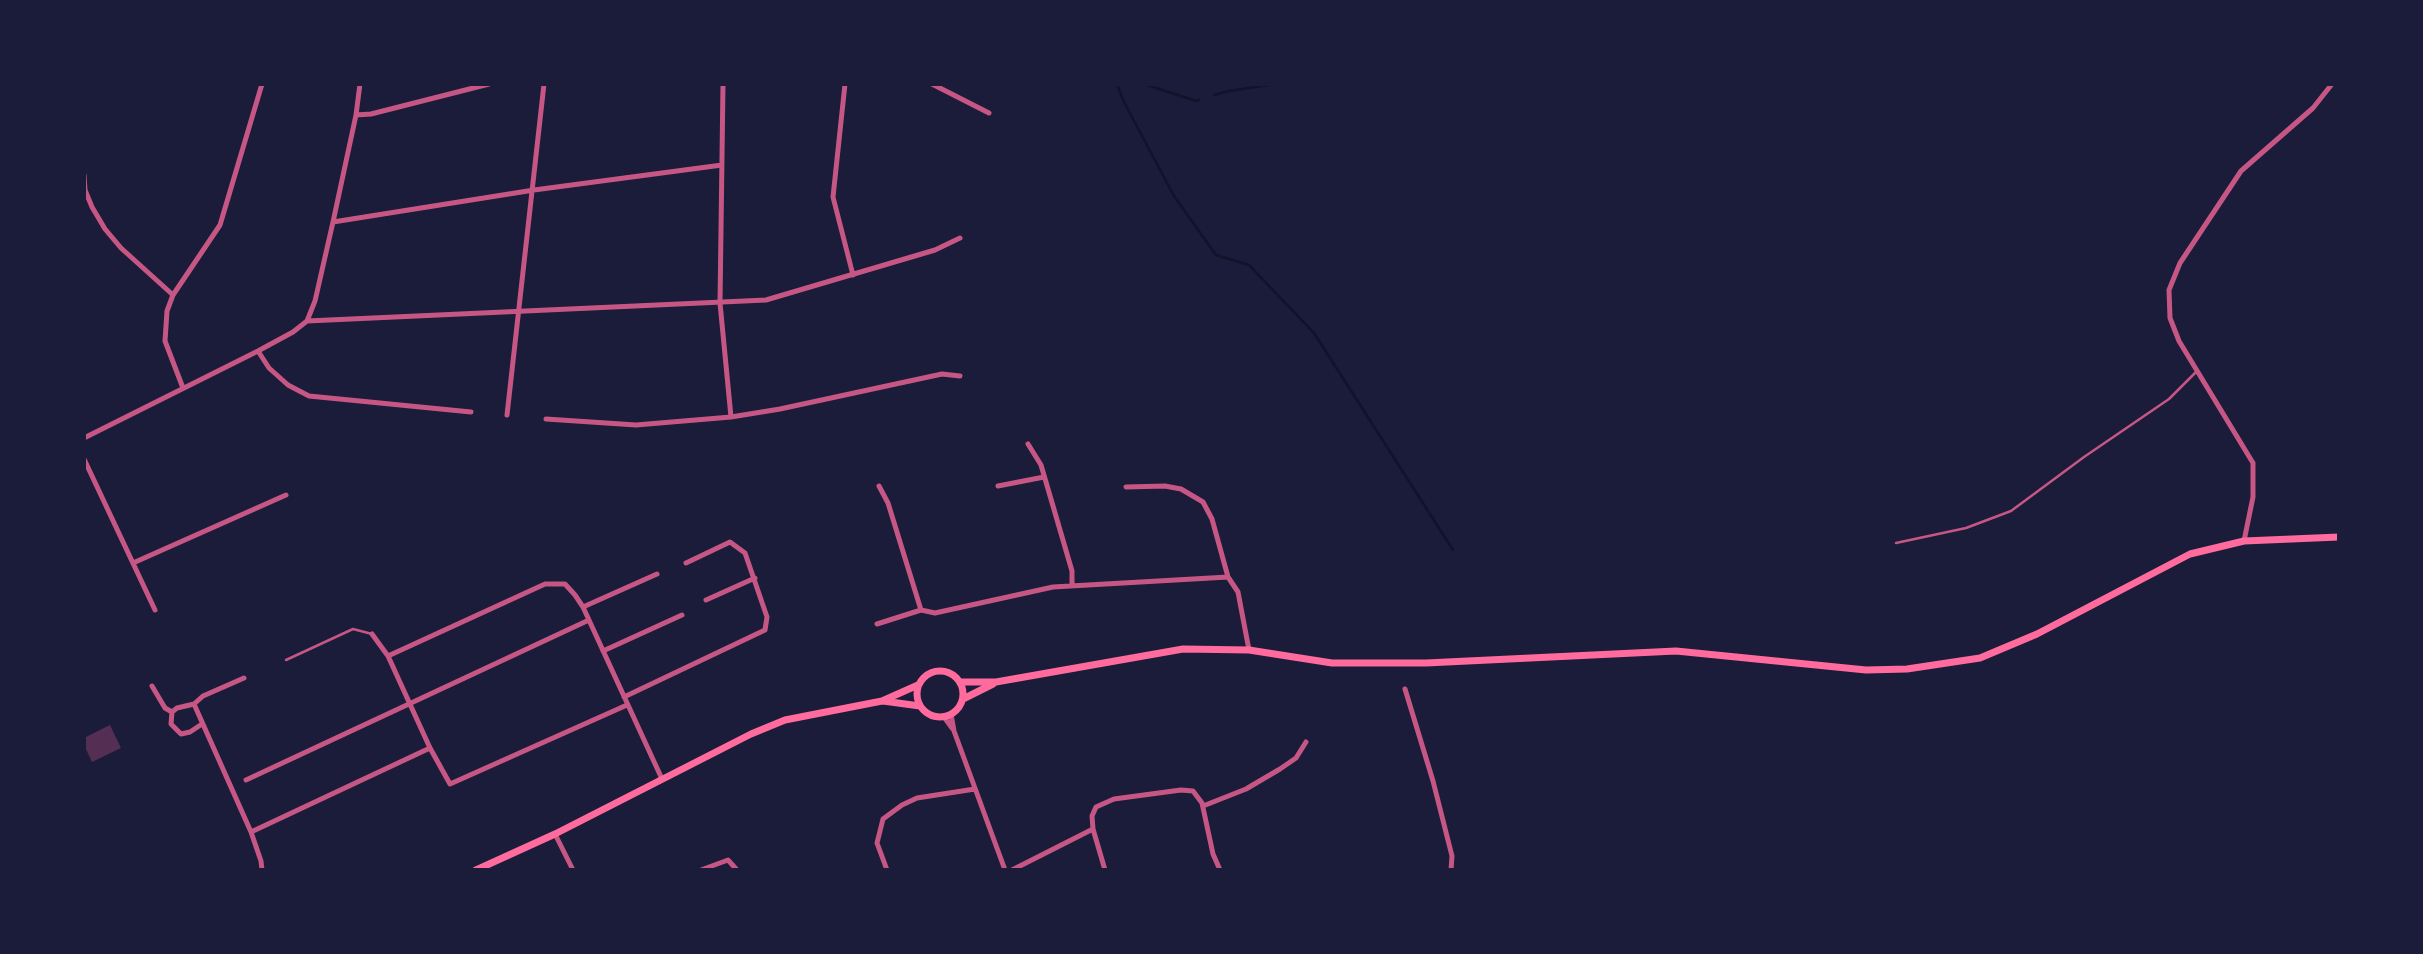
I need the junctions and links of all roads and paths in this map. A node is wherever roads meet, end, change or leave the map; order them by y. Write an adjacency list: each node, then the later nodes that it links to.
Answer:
1 (262, 84): 17 (street)
2 (360, 84): 10 (street)
3 (489, 84): 10 (street)
4 (544, 84): 13 (street)
5 (723, 84): 11 (street)
6 (845, 84): 16 (street)
7 (932, 84): 9 (street)
8 (2332, 84): 22 (street)
9 (989, 113)
10 (356, 115): 14 (street)
11 (722, 165): 13 (street); 18 (street)
12 (84, 175): 17 (street)
13 (534, 190): 14 (street); 19 (street)
14 (333, 222): 20 (street)
15 (960, 238): 16 (street)
16 (853, 275): 18 (street)
17 (173, 295): 24 (street)
18 (720, 303): 19 (street); 27 (street)
19 (519, 312): 20 (street); 26 (street)
20 (307, 321): 21 (street)
21 (258, 351): 24 (street); 25 (street)
22 (2196, 372): 38 (street); 39 (lane)
23 (960, 376): 27 (street)
24 (183, 388): 29 (street)
25 (471, 412)
26 (507, 415)
27 (731, 417): 28 (street)
28 (546, 419)
29 (84, 438)
30 (1028, 444): 32 (street)
31 (84, 459): 40 (street)
32 (1044, 477): 34 (street); 45 (street)
33 (879, 486): 49 (street)
34 (998, 486)
35 (1126, 487): 43 (street)
36 (286, 495): 40 (street)
37 (2339, 537): 38 (main road)
38 (2244, 541): 54 (main road)
39 (1896, 543)
40 (133, 563): 48 (street)
41 (686, 563): 44 (street)
42 (657, 574): 47 (street)
43 (1228, 577): 45 (street); 54 (street)
44 (755, 578): 46 (street); 64 (street)
45 (1072, 585): 49 (street)
46 (706, 600)
47 (583, 607): 51 (street); 56 (street)
48 (155, 610)
49 (921, 610): 52 (street)
50 (682, 615): 55 (street)
51 (589, 620): 55 (street); 67 (street)
52 (877, 624)
53 (372, 634): 56 (street); 57 (lane)
54 (1250, 650): 60 (main road)
55 (603, 651): 64 (street)
56 (388, 656): 67 (street)
57 (286, 660)
58 (244, 678): 68 (street)
59 (961, 682): 60 (main road); 61 (main road); 65 (main road)
60 (996, 682): 65 (main road)
61 (918, 685): 66 (main road); 70 (main road)
62 (152, 686): 71 (street)
63 (1405, 689): 93 (street)
64 (624, 698): 69 (street)
65 (963, 699): 72 (main road)
66 (882, 701): 70 (main road); 76 (main road)
67 (409, 702): 75 (street); 77 (street)
68 (194, 704): 71 (street); 73 (street)
69 (627, 705): 75 (street); 76 (street)
70 (920, 706): 72 (main road)
71 (172, 712): 73 (street)
72 (948, 715): 78 (street)
73 (202, 724): 81 (street)
74 (1306, 743): 79 (street)
75 (430, 748): 81 (street)
76 (662, 779): 82 (main road)
77 (246, 780)
78 (975, 789): 88 (street); 89 (street)
79 (1203, 806): 80 (street); 92 (street)
80 (1093, 829): 90 (street); 91 (street)
81 (251, 832): 83 (street)
82 (555, 834): 84 (main road); 85 (street)
83 (262, 870)
84 (476, 870)
85 (572, 870)
86 (701, 870): 87 (street)
87 (737, 870)
88 (887, 870)
89 (1005, 870)
90 (1012, 870)
91 (1105, 870)
92 (1220, 870)
93 (1451, 870)

